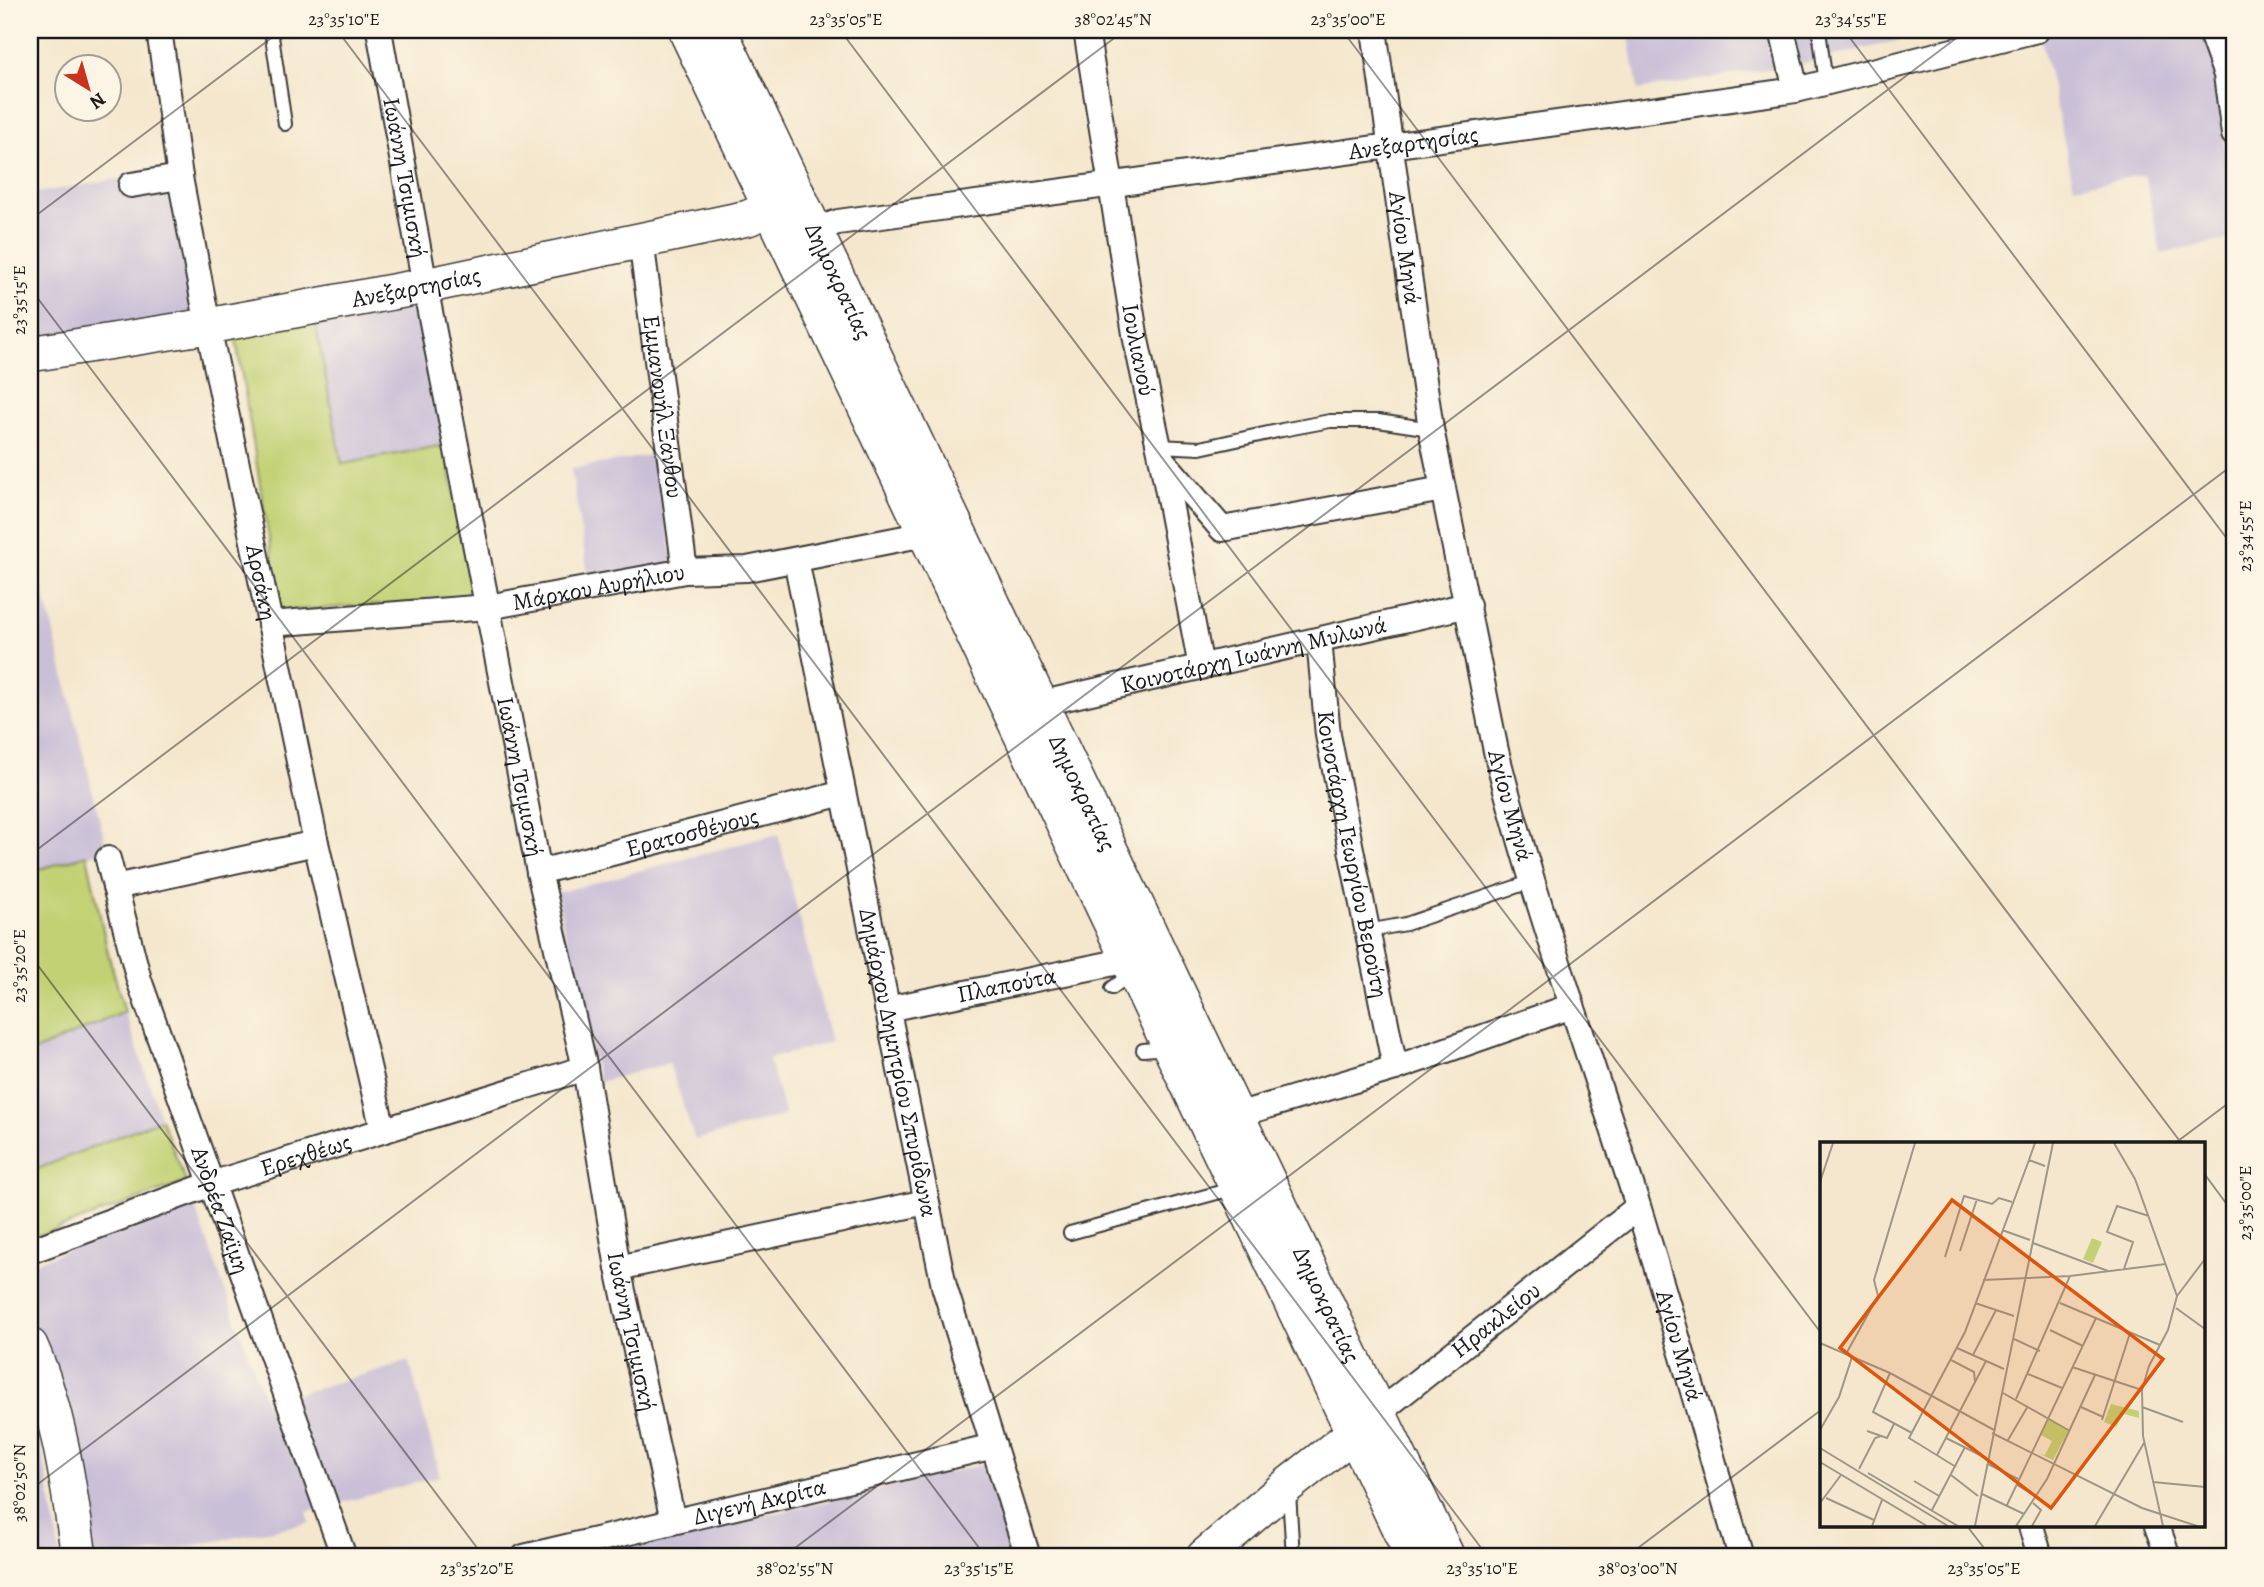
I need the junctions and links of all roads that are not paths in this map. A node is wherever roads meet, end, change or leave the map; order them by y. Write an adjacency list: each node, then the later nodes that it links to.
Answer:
1 (159, 30): 17 (street, Αρσάκη)
2 (271, 30): 14 (lane)
3 (379, 30): 23 (street, Ιωάννη Τσιμισκή)
4 (686, 30): 20 (main road, Δημοκρατίας)
5 (719, 30): 20 (main road, Δημοκρατίας)
6 (1086, 30): 18 (street, Ιουλιανού)
7 (1374, 30): 16 (street, Αγίου Μηνά)
8 (1782, 30): 13 (street)
9 (1819, 30): 12 (lane)
10 (2037, 30): 12 (street, Ανεξαρτησίας)
11 (2210, 30): 15 (street)
12 (1826, 84): 13 (street, Ανεξαρτησίας)
13 (1796, 90): 16 (street, Ανεξαρτησίας)
14 (285, 124)
15 (2234, 134)
16 (1391, 145): 18 (street, Ανεξαρτησίας); 26 (street, Αγίου Μηνά)
17 (180, 177): 19 (street); 24 (street, Αρσάκη)
18 (1110, 183): 21 (street, Ανεξαρτησίας); 27 (street, Ιουλιανού)
19 (131, 185)
20 (785, 203): 21 (main road, Δημοκρατίας); 22 (main road, Ανεξαρτησίας)
21 (800, 235): 29 (main road, Δημοκρατίας); 37 (main road, Δημοκρατίας)
22 (641, 240): 23 (main road, Ανεξαρτησίας); 31 (street, Εμμανουήλ Ξάνθου)
23 (425, 286): 24 (main road, Ανεξαρτησίας); 33 (street, Ιωάννη Τσιμισκή)
24 (208, 326): 25 (main road, Ανεξαρτησίας); 34 (street, Αρσάκη)
25 (30, 354)
26 (1431, 429): 27 (lane); 28 (street, Αγίου Μηνά)
27 (1160, 453): 28 (street); 36 (street, Ιουλιανού)
28 (1443, 489): 32 (street, Αγίου Μηνά)
29 (925, 534): 30 (street, Μάρκου Αυρήλιου); 45 (main road, Δημοκρατίας)
30 (796, 559): 31 (street, Μάρκου Αυρήλιου); 38 (street, Δημάρχου Δημητρίου Σπυρίδωνα)
31 (685, 571): 33 (street, Μάρκου Αυρήλιου)
32 (1468, 606): 35 (street, Κοινοτάρχη Ιωάννη Μυλωνά); 42 (street, Αγίου Μηνά)
33 (488, 607): 34 (street, Μάρκου Αυρήλιου); 41 (street, Ιωάννη Τσιμισκή)
34 (270, 624): 39 (street, Αρσάκη)
35 (1319, 640): 36 (street, Κοινοτάρχη Ιωάννη Μυλωνά); 44 (street, Κοινοτάρχη Γεωργίου Βερούτη)
36 (1201, 667): 37 (street, Κοινοτάρχη Ιωάννη Μυλωνά)
37 (1039, 704): 50 (main road, Δημοκρατίας)
38 (843, 793): 41 (street, Ερατοσθένους); 47 (street, Δημάρχου Δημητρίου Σπυρίδωνα)
39 (316, 843): 43 (street); 51 (street, Αρσάκη)
40 (108, 859): 43 (street, Ανδρέα Ζαϊμη)
41 (539, 872): 48 (street, Ιωάννη Τσιμισκή)
42 (1533, 881): 44 (lane); 46 (street, Αγίου Μηνά)
43 (116, 887): 52 (street, Ανδρέα Ζαϊμη)
44 (1367, 931): 49 (street, Κοινοτάρχη Γεωργίου Βερούτη)
45 (1125, 973): 47 (street, Πλαπούτα); 53 (main road, Δημοκρατίας)
46 (1572, 1006): 49 (street); 55 (street, Αγίου Μηνά)
47 (887, 1009): 54 (street, Δημάρχου Δημητρίου Σπυρίδωνα)
48 (585, 1068): 51 (street, Ερεχθέως); 58 (street, Ιωάννη Τσιμισκή)
49 (1395, 1068): 50 (street)
50 (1237, 1115): 60 (main road, Δημοκρατίας)
51 (383, 1130): 52 (street, Ερεχθέως)
52 (211, 1184): 57 (street, Ερεχθέως); 67 (street, Ανδρέα Ζαϊμη)
53 (1237, 1188): 56 (lane); 60 (main road, Δημοκρατίας)
54 (926, 1202): 58 (street); 61 (street, Δημάρχου Δημητρίου Σπυρίδωνα)
55 (1638, 1207): 60 (street, Ηρακλείου); 74 (street, Αγίου Μηνά)
56 (1070, 1233)
57 (30, 1251)
58 (618, 1268): 63 (street, Ιωάννη Τσιμισκή)
59 (30, 1346): 66 (main road)
60 (1366, 1424): 62 (main road); 72 (main road, Δημοκρατίας); 73 (main road, Δημοκρατίας)
61 (994, 1446): 63 (street, Διγενή Ακρίτα); 69 (street, Δημάρχου Δημητρίου Σπυρίδωνα)
62 (1288, 1485): 70 (main road); 71 (lane)
63 (673, 1521): 68 (street, Διγενή Ακρίτα)
64 (2032, 1528): 75 (street)
65 (2158, 1528): 76 (street)
66 (79, 1557)
67 (344, 1557)
68 (524, 1557)
69 (1028, 1557)
70 (1204, 1557)
71 (1293, 1557)
72 (1413, 1557)
73 (1447, 1557)
74 (1741, 1557)
75 (2040, 1557)
76 (2168, 1557)

